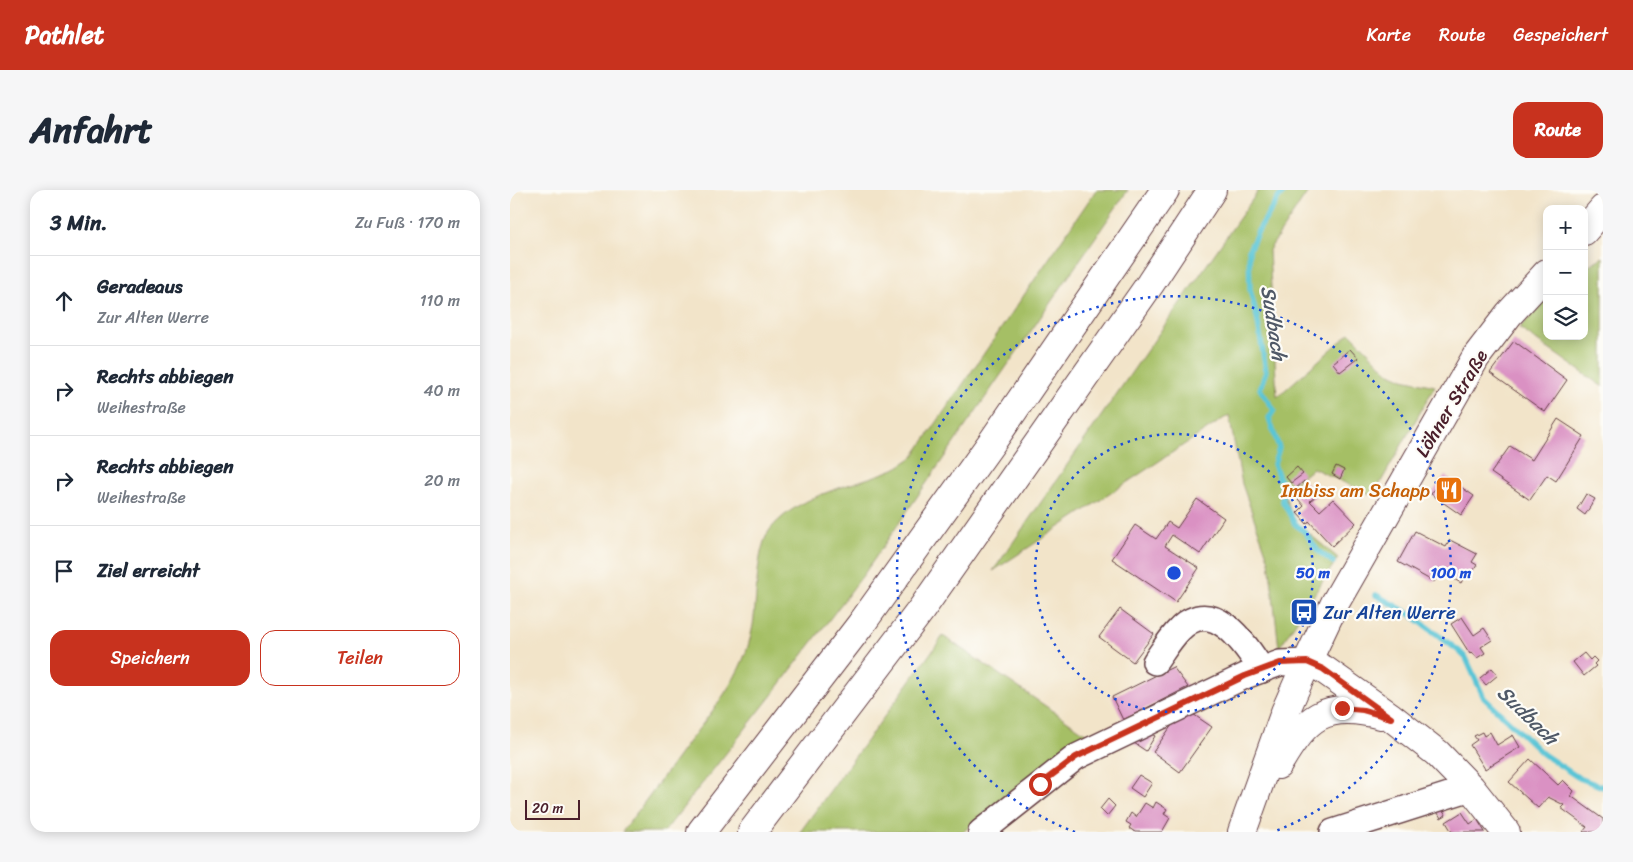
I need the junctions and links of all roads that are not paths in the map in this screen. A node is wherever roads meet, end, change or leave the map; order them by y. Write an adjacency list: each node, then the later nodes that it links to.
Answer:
1 (1212, 190): 15 (main road)
2 (1164, 191): 14 (main road)
3 (1603, 209): 4 (main road)
4 (1588, 226)
5 (1603, 227): 6 (main road)
6 (1588, 240)
7 (1543, 279): 9 (main road, Löhner Straße)
8 (1155, 662): 10 (street)
9 (1307, 662): 10 (street); 11 (main road); 13 (main road, Löhner Straße)
10 (1262, 670): 16 (street)
11 (1391, 718): 12 (main road); 13 (main road)
12 (1471, 788): 17 (street); 18 (main road)
13 (1242, 830)
14 (701, 832)
15 (752, 832)
16 (981, 832)
17 (1333, 832)
18 (1506, 832)

